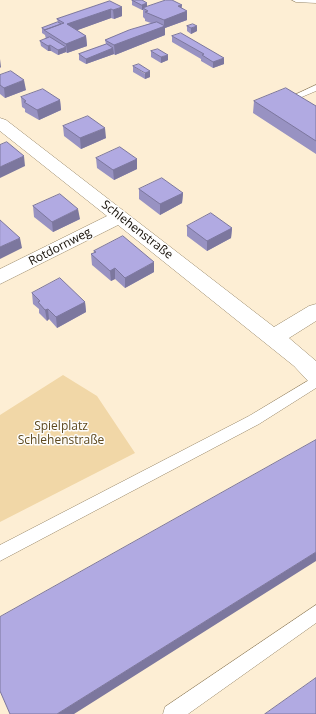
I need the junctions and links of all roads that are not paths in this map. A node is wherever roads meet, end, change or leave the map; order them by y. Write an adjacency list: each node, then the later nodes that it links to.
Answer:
1 (296, 0): 2 (lane)
2 (316, 1)
3 (316, 88): 4 (lane)
4 (316, 114)
5 (2, 126): 6 (street, Schlehenstraße)
6 (120, 217): 7 (street, Rotdornweg); 9 (street, Schlehenstraße)
7 (0, 277)
8 (316, 311): 9 (street)
9 (273, 338): 10 (street, Schlehenstraße)
10 (316, 375)
11 (316, 381): 12 (lane)
12 (0, 553)
13 (316, 613): 14 (lane)
14 (172, 714)

